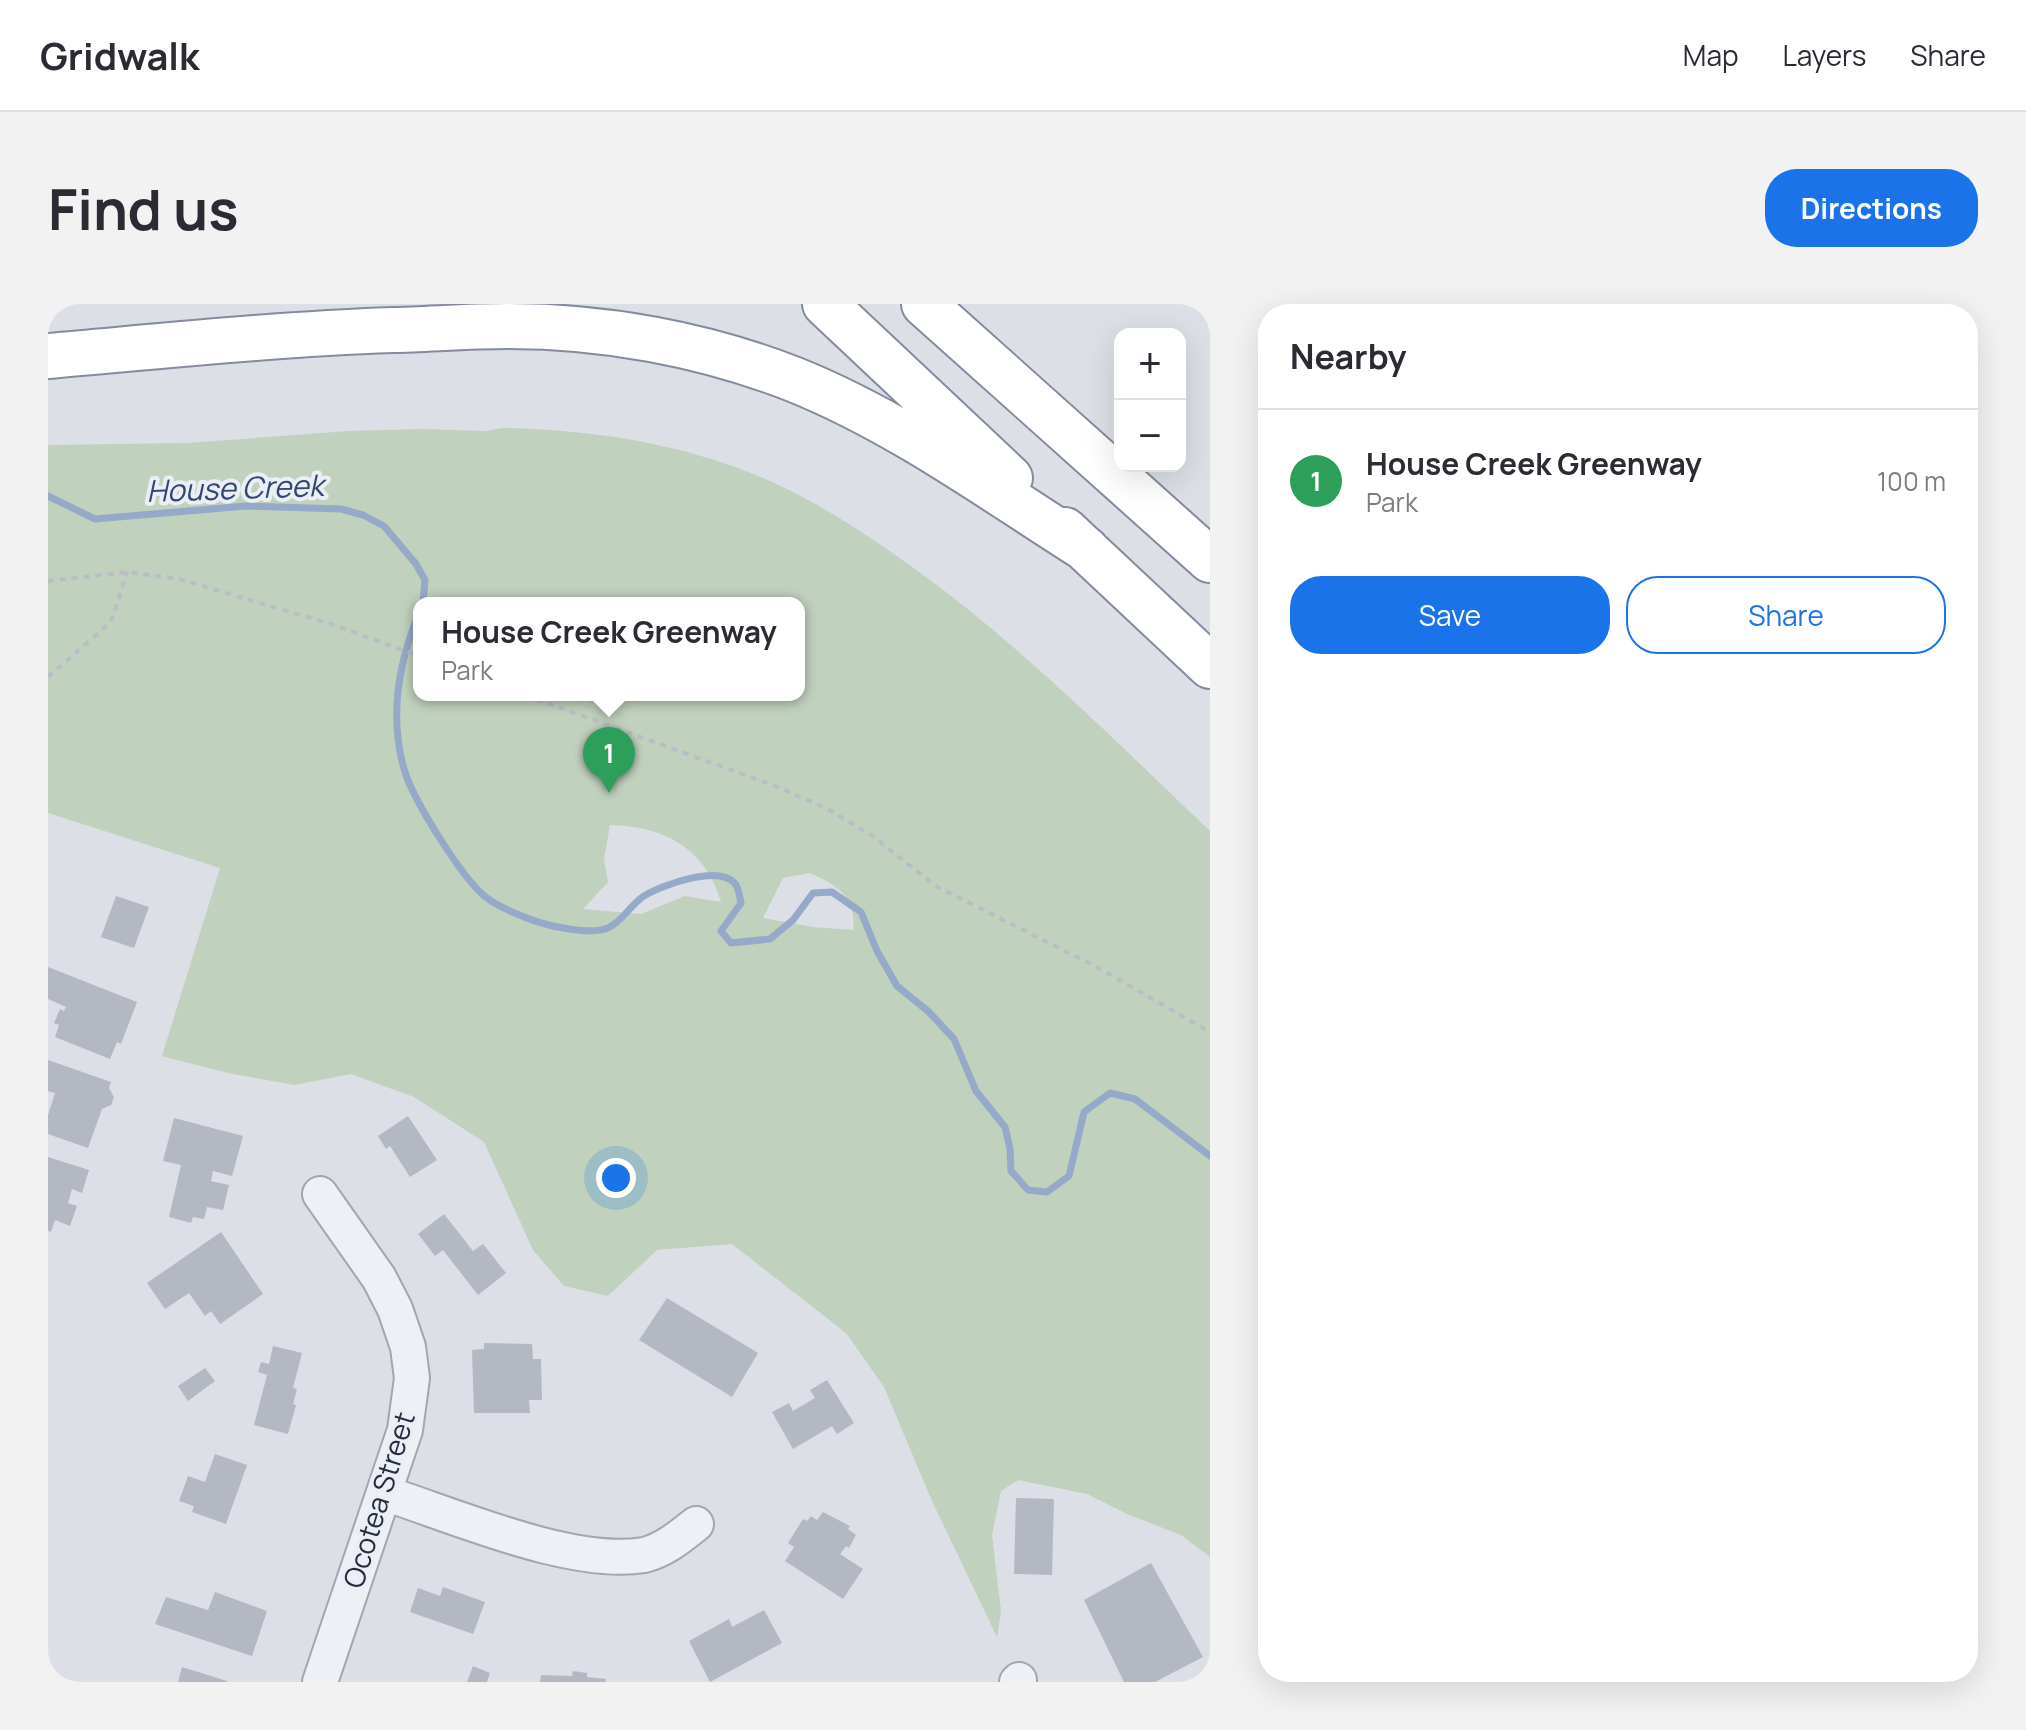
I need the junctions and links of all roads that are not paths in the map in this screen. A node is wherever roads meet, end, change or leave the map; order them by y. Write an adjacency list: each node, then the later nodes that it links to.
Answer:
1 (825, 304): 4 (highway)
2 (924, 304): 5 (highway)
3 (48, 356): 4 (highway)
4 (1086, 549): 6 (highway)
5 (1210, 560)
6 (1210, 666)
7 (320, 1194): 8 (street, Ocotea Street)
8 (384, 1493): 9 (street); 10 (street, Ocotea Street)
9 (696, 1524)
10 (320, 1682)

